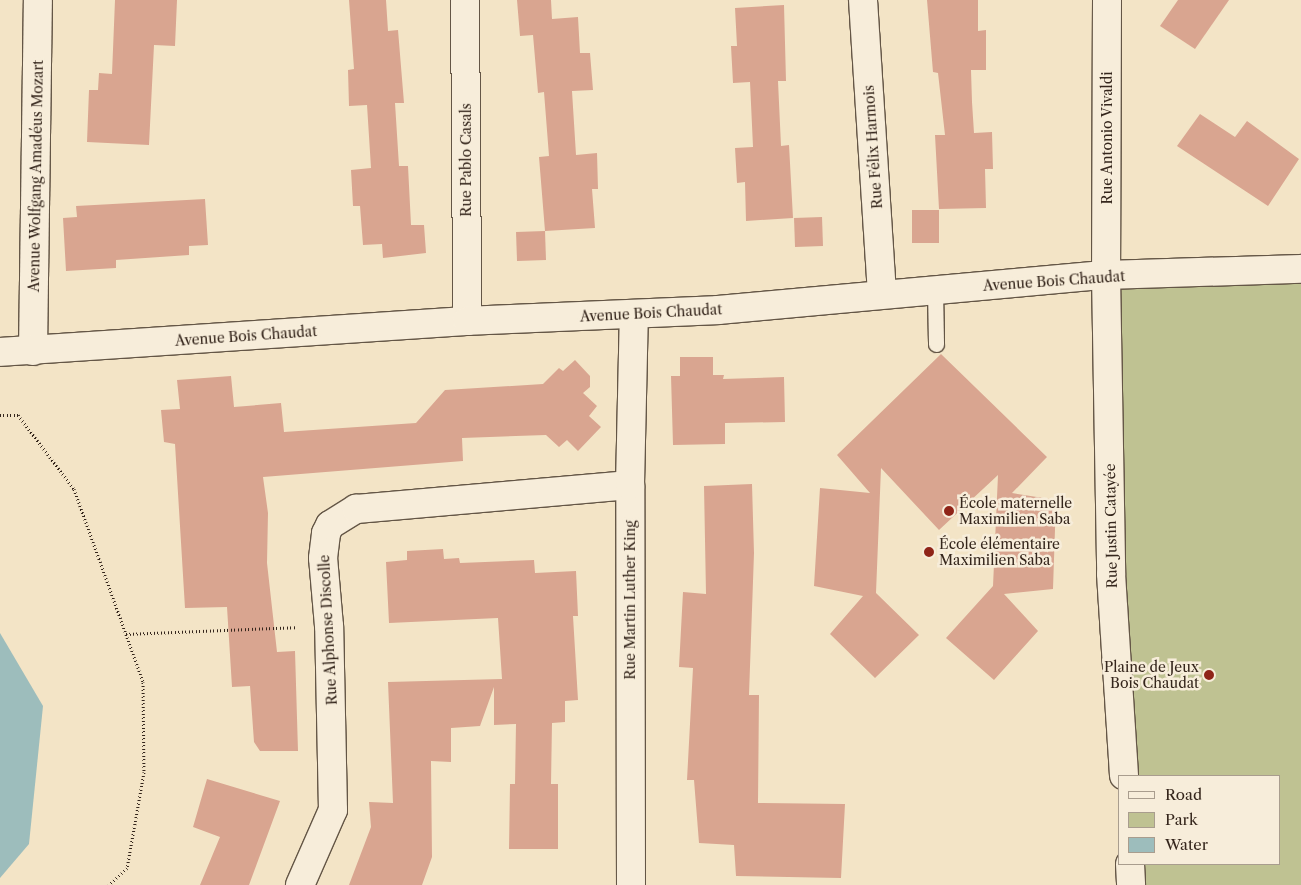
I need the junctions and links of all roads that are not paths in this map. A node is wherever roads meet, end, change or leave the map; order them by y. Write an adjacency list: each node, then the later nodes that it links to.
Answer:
1 (38, 0): 12 (street, Avenue Wolfgang Amadéus Mozart)
2 (465, 0): 10 (street, Rue Pablo Casals)
3 (864, 0): 8 (street, Rue Félix Harmois)
4 (1107, 0): 6 (street, Rue Antonio Vivaldi)
5 (1301, 269): 6 (street, Avenue Bois Chaudat)
6 (1106, 275): 7 (street, Avenue Bois Chaudat); 15 (street, Rue Justin Catayée)
7 (935, 290): 8 (street, Avenue Bois Chaudat); 11 (lane)
8 (882, 293): 9 (street, Avenue Bois Chaudat)
9 (634, 314): 10 (street, Avenue Bois Chaudat); 14 (street, Rue Martin Luther King)
10 (468, 321): 12 (street, Avenue Bois Chaudat)
11 (936, 344)
12 (33, 351): 13 (street, Avenue Bois Chaudat)
13 (0, 352)
14 (630, 485): 17 (street, Rue Alphonse Discolle); 18 (street, Rue Martin Luther King)
15 (1124, 775)
16 (1130, 865): 19 (street)
17 (300, 885)
18 (631, 885)
19 (1131, 885)

